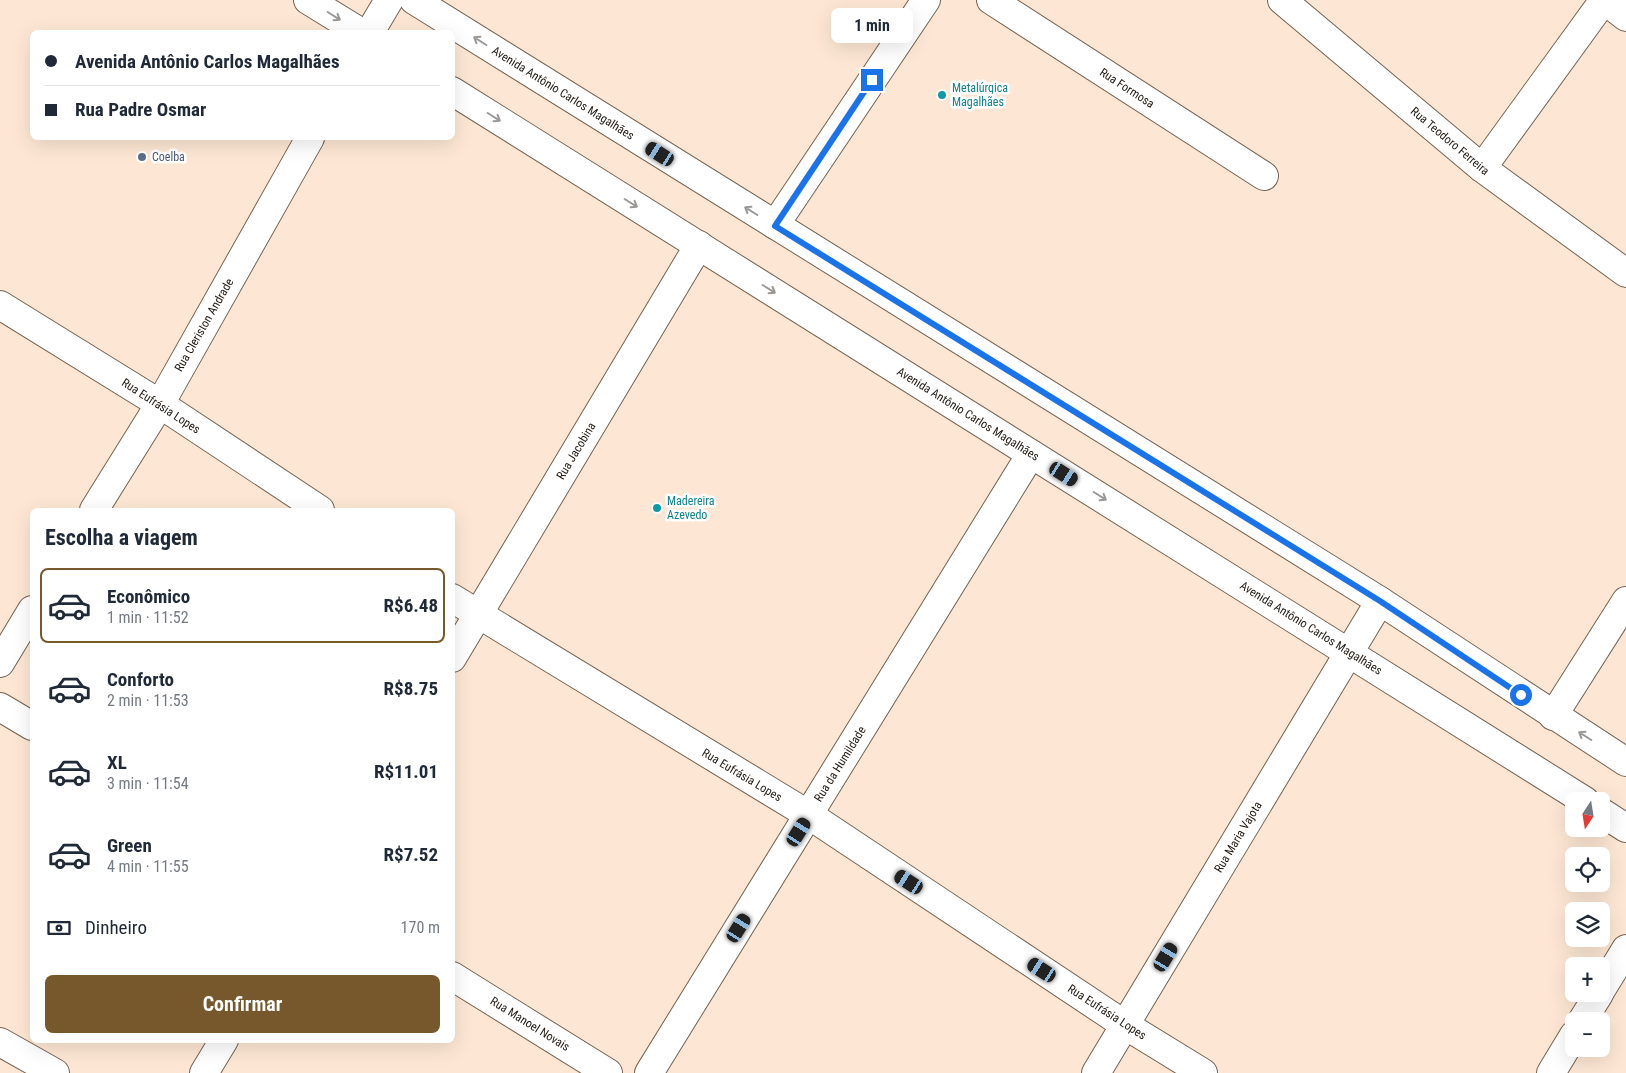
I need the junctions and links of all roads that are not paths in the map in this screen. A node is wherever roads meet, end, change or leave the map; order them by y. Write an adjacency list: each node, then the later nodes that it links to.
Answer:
1 (308, 0): 9 (street, one-way to 9)
2 (389, 0): 10 (street)
3 (414, 0): 15 (street, Avenida Antônio Carlos Magalhães, one-way to 3)
4 (926, 0): 15 (street)
5 (991, 0): 14 (street, Rua Formosa)
6 (1282, 0): 13 (street, Rua Teodoro Ferreira)
7 (1604, 0): 8 (street); 13 (street)
8 (1626, 17)
9 (357, 30)
10 (371, 30)
11 (455, 93): 16 (street, Avenida Antônio Carlos Magalhães, one-way to 16)
12 (309, 140): 19 (street, Rua Cleriston Andrade)
13 (1482, 168): 17 (street, Rua Teodoro Ferreira)
14 (1264, 176)
15 (775, 226): 24 (street, Avenida Antônio Carlos Magalhães)
16 (699, 246): 20 (street, Avenida Antônio Carlos Magalhães, one-way to 20); 27 (street, Rua Jacobina)
17 (1626, 273)
18 (0, 305): 19 (street, Rua Eufrásia Lopes)
19 (160, 404): 21 (street, Rua Cleriston Andrade); 22 (street, Rua Eufrásia Lopes)
20 (1031, 454): 28 (street, Avenida Antônio Carlos Magalhães, one-way to 28); 36 (street, Rua da Humildade)
21 (95, 508)
22 (317, 508)
23 (455, 600): 27 (street, Rua Eufrásia Lopes)
24 (1380, 601): 28 (street, Rua Maria Vajota); 32 (street, Avenida Antônio Carlos Magalhães)
25 (1626, 601): 32 (street)
26 (30, 613): 30 (street)
27 (478, 614): 29 (street, Rua Jacobina); 36 (street, Rua Eufrásia Lopes)
28 (1348, 651): 35 (street, Avenida Antônio Carlos Magalhães); 42 (street, Rua Maria Vajota)
29 (455, 653)
30 (0, 663)
31 (0, 707): 33 (street)
32 (1553, 716): 34 (street, Avenida Antônio Carlos Magalhães, one-way to 32)
33 (30, 725)
34 (1626, 762)
35 (1571, 792)
36 (809, 815): 42 (street, Rua Eufrásia Lopes); 49 (street, Rua da Humildade)
37 (1610, 818): 38 (street)
38 (1626, 828)
39 (1626, 949): 40 (street)
40 (1610, 975)
41 (455, 978): 48 (street, Rua Manoel Novais)
42 (1125, 1025): 50 (street, Rua Maria Vajota); 51 (street, Rua Eufrásia Lopes)
43 (0, 1042): 46 (street)
44 (222, 1043): 47 (street)
45 (1565, 1050): 52 (street)
46 (55, 1073)
47 (204, 1073)
48 (608, 1073)
49 (649, 1073)
50 (1096, 1073)
51 (1204, 1073)
52 (1551, 1073)

